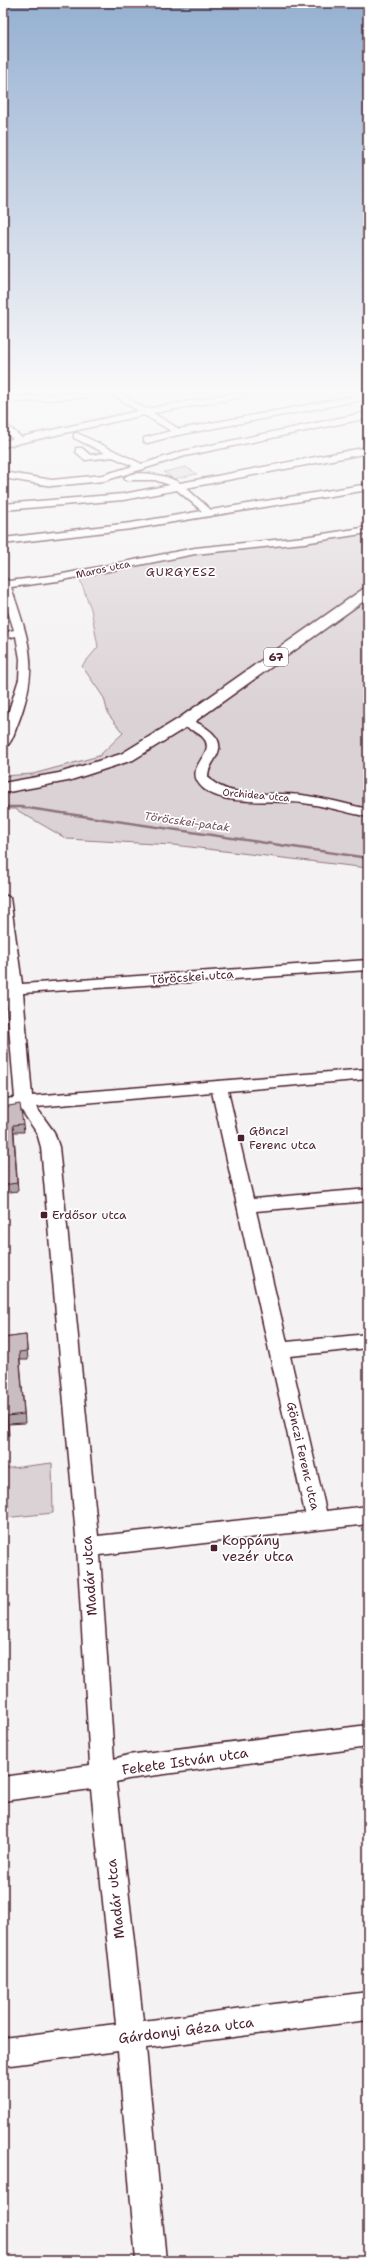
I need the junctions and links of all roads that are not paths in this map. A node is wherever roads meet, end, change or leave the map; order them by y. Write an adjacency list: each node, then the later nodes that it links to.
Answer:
1 (91, 500): 4 (street)
2 (194, 500): 5 (street)
3 (288, 500): 5 (street)
4 (3, 507)
5 (209, 512): 7 (street)
6 (368, 530): 8 (street, Maros utca)
7 (3, 541)
8 (4, 584): 10 (street)
9 (368, 592): 12 (main road, 67)
10 (19, 632): 11 (street); 13 (street)
11 (3, 636)
12 (184, 722): 14 (main road, 67); 15 (street, Orchidea utca)
13 (3, 744)
14 (3, 788)
15 (368, 813)
16 (3, 898): 18 (street, Madár utca)
17 (368, 965): 18 (street, Töröcskei utca)
18 (11, 983): 21 (street, Madár utca)
19 (368, 1074): 20 (street)
20 (219, 1087): 21 (street); 24 (street, Gönczi Ferenc utca)
21 (24, 1101): 22 (street); 29 (street, Madár utca)
22 (3, 1104)
23 (368, 1195): 24 (street)
24 (246, 1206): 26 (street, Gönczi Ferenc utca)
25 (368, 1341): 26 (street)
26 (279, 1350): 28 (street, Gönczi Ferenc utca)
27 (368, 1515): 28 (street)
28 (318, 1521): 29 (street)
29 (88, 1548): 31 (street, Madár utca)
30 (368, 1736): 31 (street, Fekete István utca)
31 (102, 1774): 32 (street, Fekete István utca); 34 (street, Madár utca)
32 (3, 1789)
33 (368, 2006): 34 (street, Gárdonyi Géza utca)
34 (132, 2037): 35 (street, Gárdonyi Géza utca); 36 (street, Madár utca)
35 (3, 2052)
36 (151, 2261)

